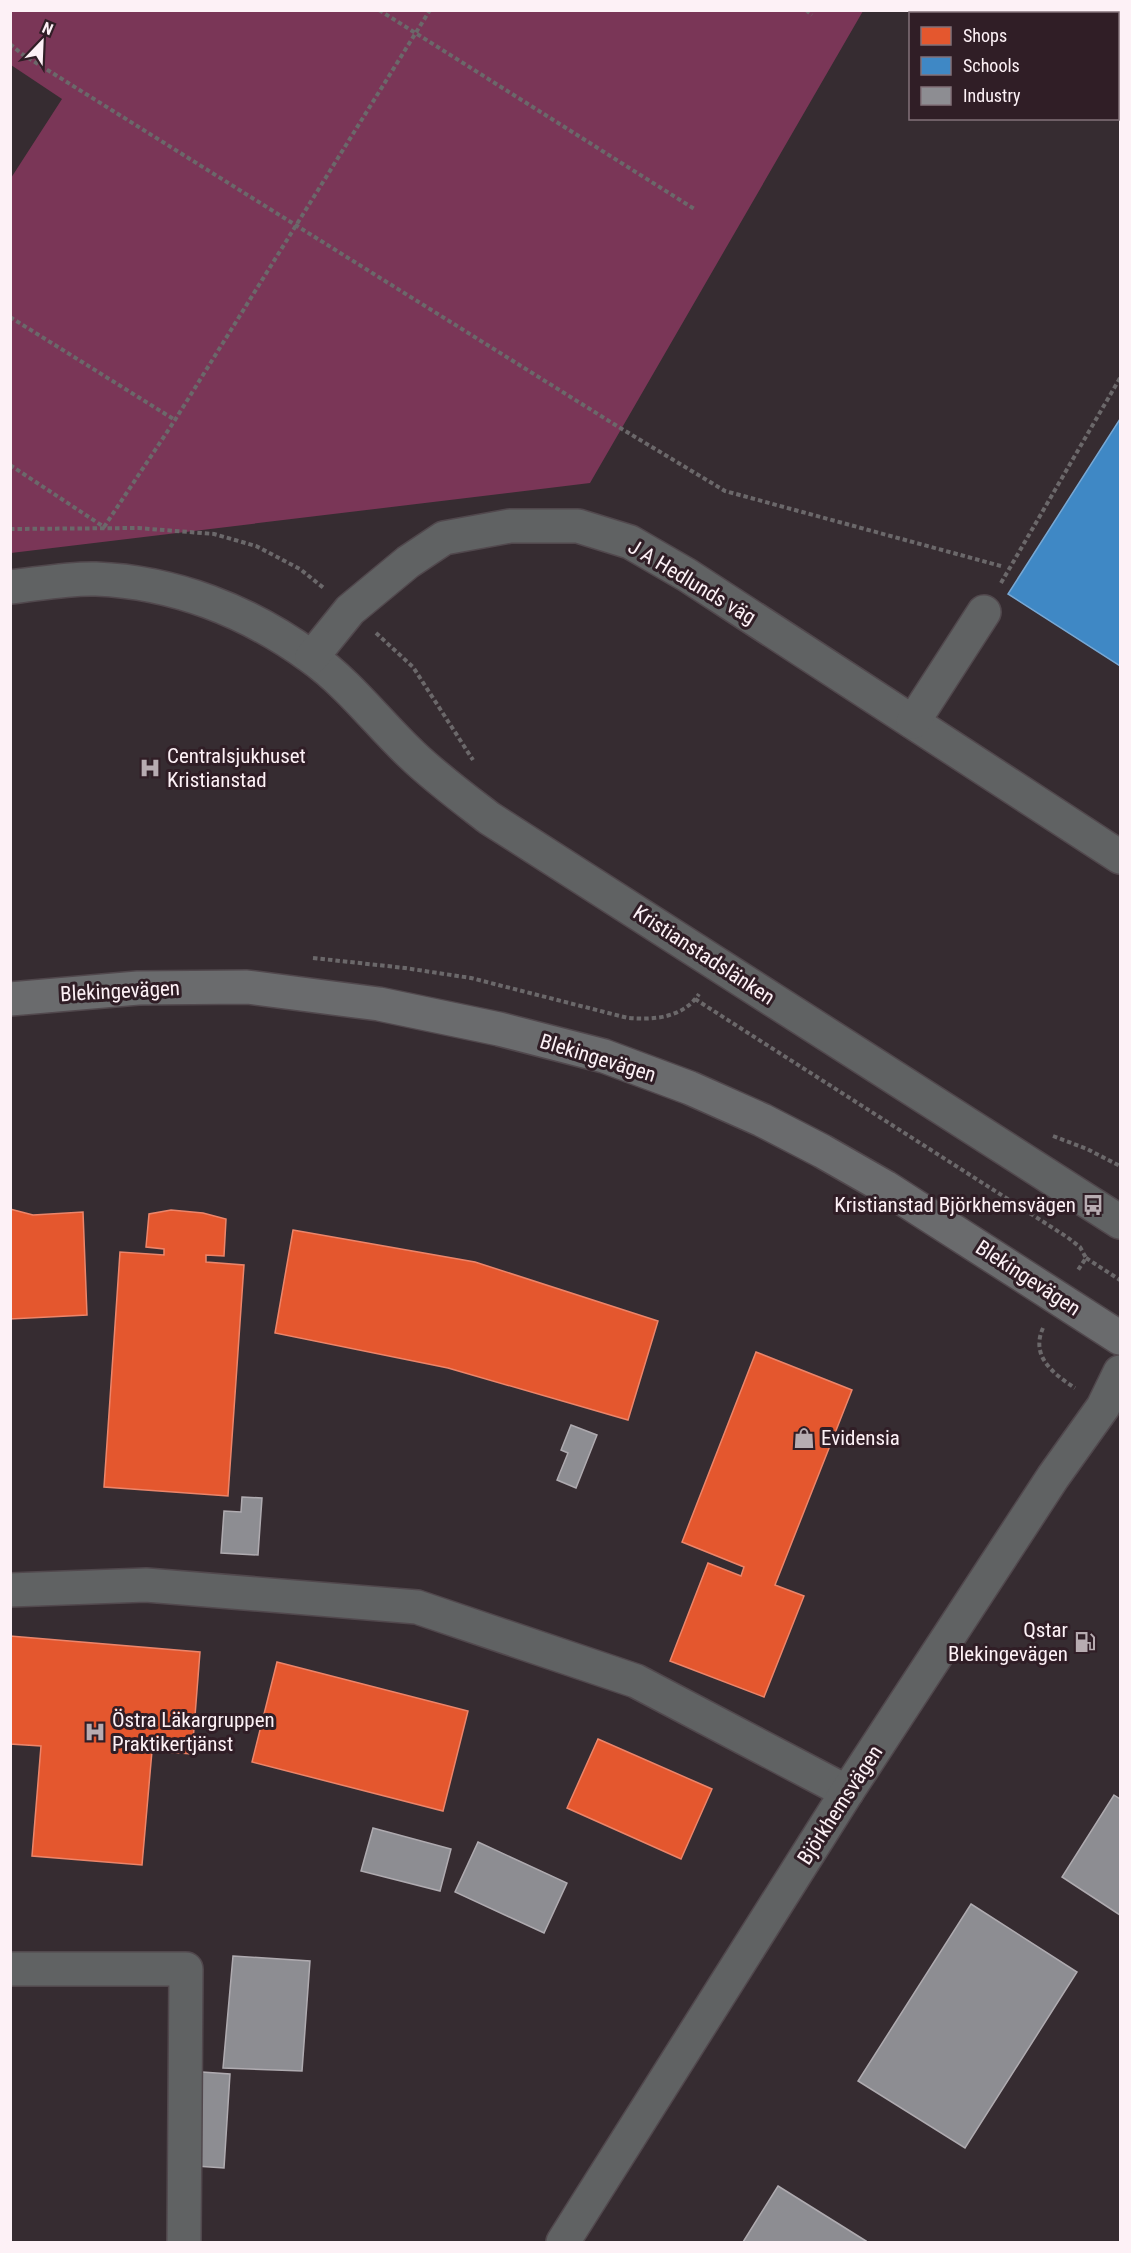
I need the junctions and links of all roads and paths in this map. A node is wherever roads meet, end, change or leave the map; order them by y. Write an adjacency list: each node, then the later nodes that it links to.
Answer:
1 (380, 10): 5 (path)
2 (430, 10): 5 (path)
3 (806, 10): 4 (path)
4 (812, 15)
5 (417, 33): 7 (path); 8 (path)
6 (10, 44): 8 (path)
7 (696, 210)
8 (296, 226): 11 (path); 13 (path)
9 (10, 317): 11 (path)
10 (1120, 378): 15 (path)
11 (175, 420): 12 (path)
12 (10, 465)
13 (1001, 566)
14 (10, 587): 16 (street)
15 (984, 612): 17 (street)
16 (312, 657): 17 (street, J A Hedlunds väg); 22 (street, Kristianstadslänken)
17 (913, 722): 18 (street, J A Hedlunds väg)
18 (1120, 857)
19 (10, 999): 25 (main road, Blekingevägen)
20 (695, 999): 21 (path)
21 (894, 1124)
22 (1120, 1222)
23 (1086, 1258): 24 (path)
24 (1120, 1280)
25 (1120, 1338)
26 (1120, 1372): 28 (street, Björkhemsvägen)
27 (10, 1590): 28 (street)
28 (847, 1792): 31 (street, Björkhemsvägen)
29 (10, 1969): 30 (street)
30 (184, 2242)
31 (563, 2242)

